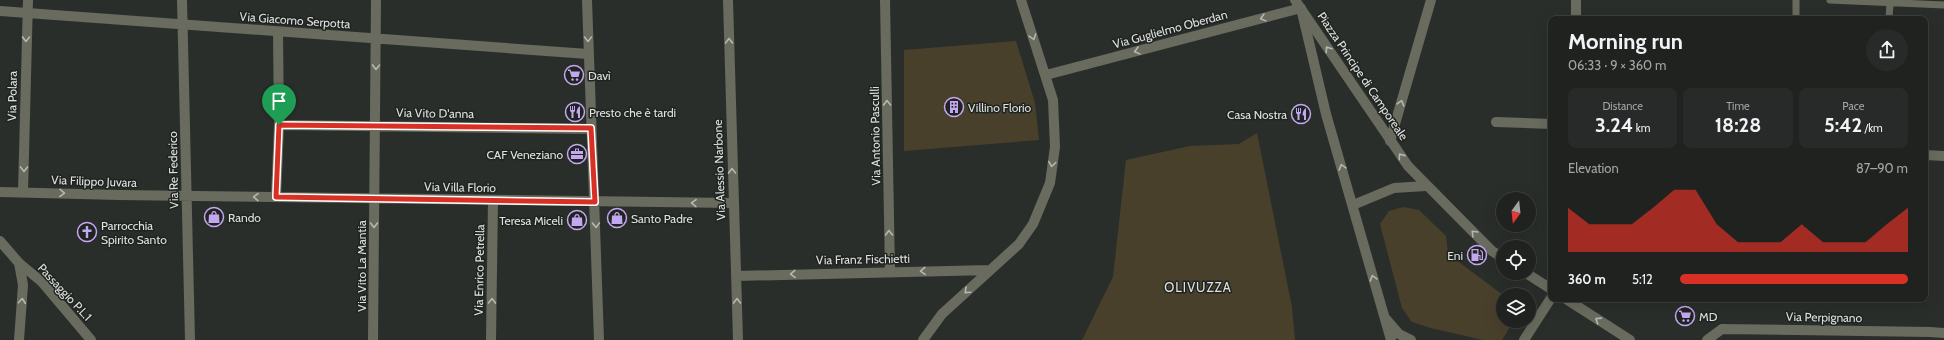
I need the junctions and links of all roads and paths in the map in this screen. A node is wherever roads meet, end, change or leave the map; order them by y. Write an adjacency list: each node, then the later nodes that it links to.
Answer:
1 (28, 0): 16 (street, Via Polara)
2 (182, 0): 20 (street, Via Re Federico)
3 (376, 0): 22 (street, Via Vito La Mantia)
4 (587, 0): 23 (street, one-way to 23)
5 (728, 0): 41 (street, Via Alessio Narbone, one-way to 5)
6 (886, 0): 47 (street, Via Antonio Pasculli, one-way to 6)
7 (1021, 0): 24 (street, one-way to 24)
8 (1431, 0): 30 (street, one-way to 8)
9 (1576, 0): 17 (street)
10 (1796, 0): 18 (lane)
11 (1830, 0): 12 (lane)
12 (1890, 3): 14 (lane); 19 (lane)
13 (1298, 4): 24 (street, Via Guglielmo Oberdan, one-way to 24); 30 (street, Piazza Principe di Camporeale, one-way to 13); 42 (street, Piazza Principe di Camporeale, one-way to 13)
14 (1944, 5)
15 (0, 11): 16 (street, Via Giacomo Serpotta)
16 (27, 13): 20 (street, Via Giacomo Serpotta); 35 (street, Via Polara, one-way to 35)
17 (1576, 16)
18 (1796, 16)
19 (1889, 16)
20 (182, 25): 21 (street, Via Giacomo Serpotta); 36 (street, Via Re Federico)
21 (278, 32): 22 (street, Via Giacomo Serpotta); 27 (street)
22 (377, 39): 23 (street, Via Giacomo Serpotta); 28 (street, Via Vito La Mantia, one-way to 28)
23 (588, 54): 29 (street)
24 (1046, 75): 46 (street, one-way to 46)
25 (1496, 122): 26 (street)
26 (1548, 124)
27 (279, 125): 28 (street, Via Vito D'anna); 37 (street)
28 (375, 125): 29 (street, Via Vito D'anna); 38 (street, Via Vito La Mantia)
29 (591, 128): 40 (street)
30 (1390, 141): 33 (street, Piazza Principe di Camporeale, one-way to 30)
31 (1928, 155): 32 (street)
32 (1944, 156)
33 (1426, 186): 42 (street); 44 (street, Piazza Principe di Camporeale, one-way to 33)
34 (0, 192): 35 (street, Via Filippo Juvara)
35 (24, 192): 36 (street, Via Filippo Juvara, one-way to 36)
36 (186, 196): 37 (street, Via Villa Florio, one-way to 36); 57 (street, Via Re Federico)
37 (276, 197): 38 (street, Via Villa Florio)
38 (374, 199): 39 (street, Via Villa Florio); 58 (street, Via Vito La Mantia, one-way to 58)
39 (493, 200): 40 (street, Via Villa Florio); 59 (street, Via Enrico Petrella, one-way to 39)
40 (595, 202): 41 (street, Via Villa Florio, one-way to 40); 60 (street, one-way to 60)
41 (733, 203): 48 (street, Via Alessio Narbone)
42 (1353, 205): 53 (street, Piazza Principe di Camporeale, one-way to 42)
43 (1, 244): 45 (street, Passaggio P.L.1)
44 (1496, 254)
45 (19, 263): 55 (street, one-way to 45); 56 (street, Passaggio P.L.1)
46 (990, 270): 47 (street, Via Franz Fischietti, one-way to 47); 62 (street, one-way to 62)
47 (890, 272): 48 (street, Via Franz Fischietti, one-way to 48)
48 (736, 276): 61 (street, Via Alessio Narbone, one-way to 48)
49 (1536, 279): 50 (street)
50 (1548, 287)
51 (1548, 302): 65 (street)
52 (1571, 302): 66 (street, one-way to 52)
53 (1384, 316): 63 (street, Piazza Principe di Camporeale); 64 (street, Piazza Principe di Camporeale)
54 (1944, 334): 67 (street, Via Perpignano)
55 (19, 340)
56 (91, 340)
57 (190, 340)
58 (373, 340)
59 (491, 340)
60 (599, 340)
61 (738, 340)
62 (923, 340)
63 (1391, 340)
64 (1411, 340)
65 (1524, 340)
66 (1630, 340)
67 (1707, 340)

